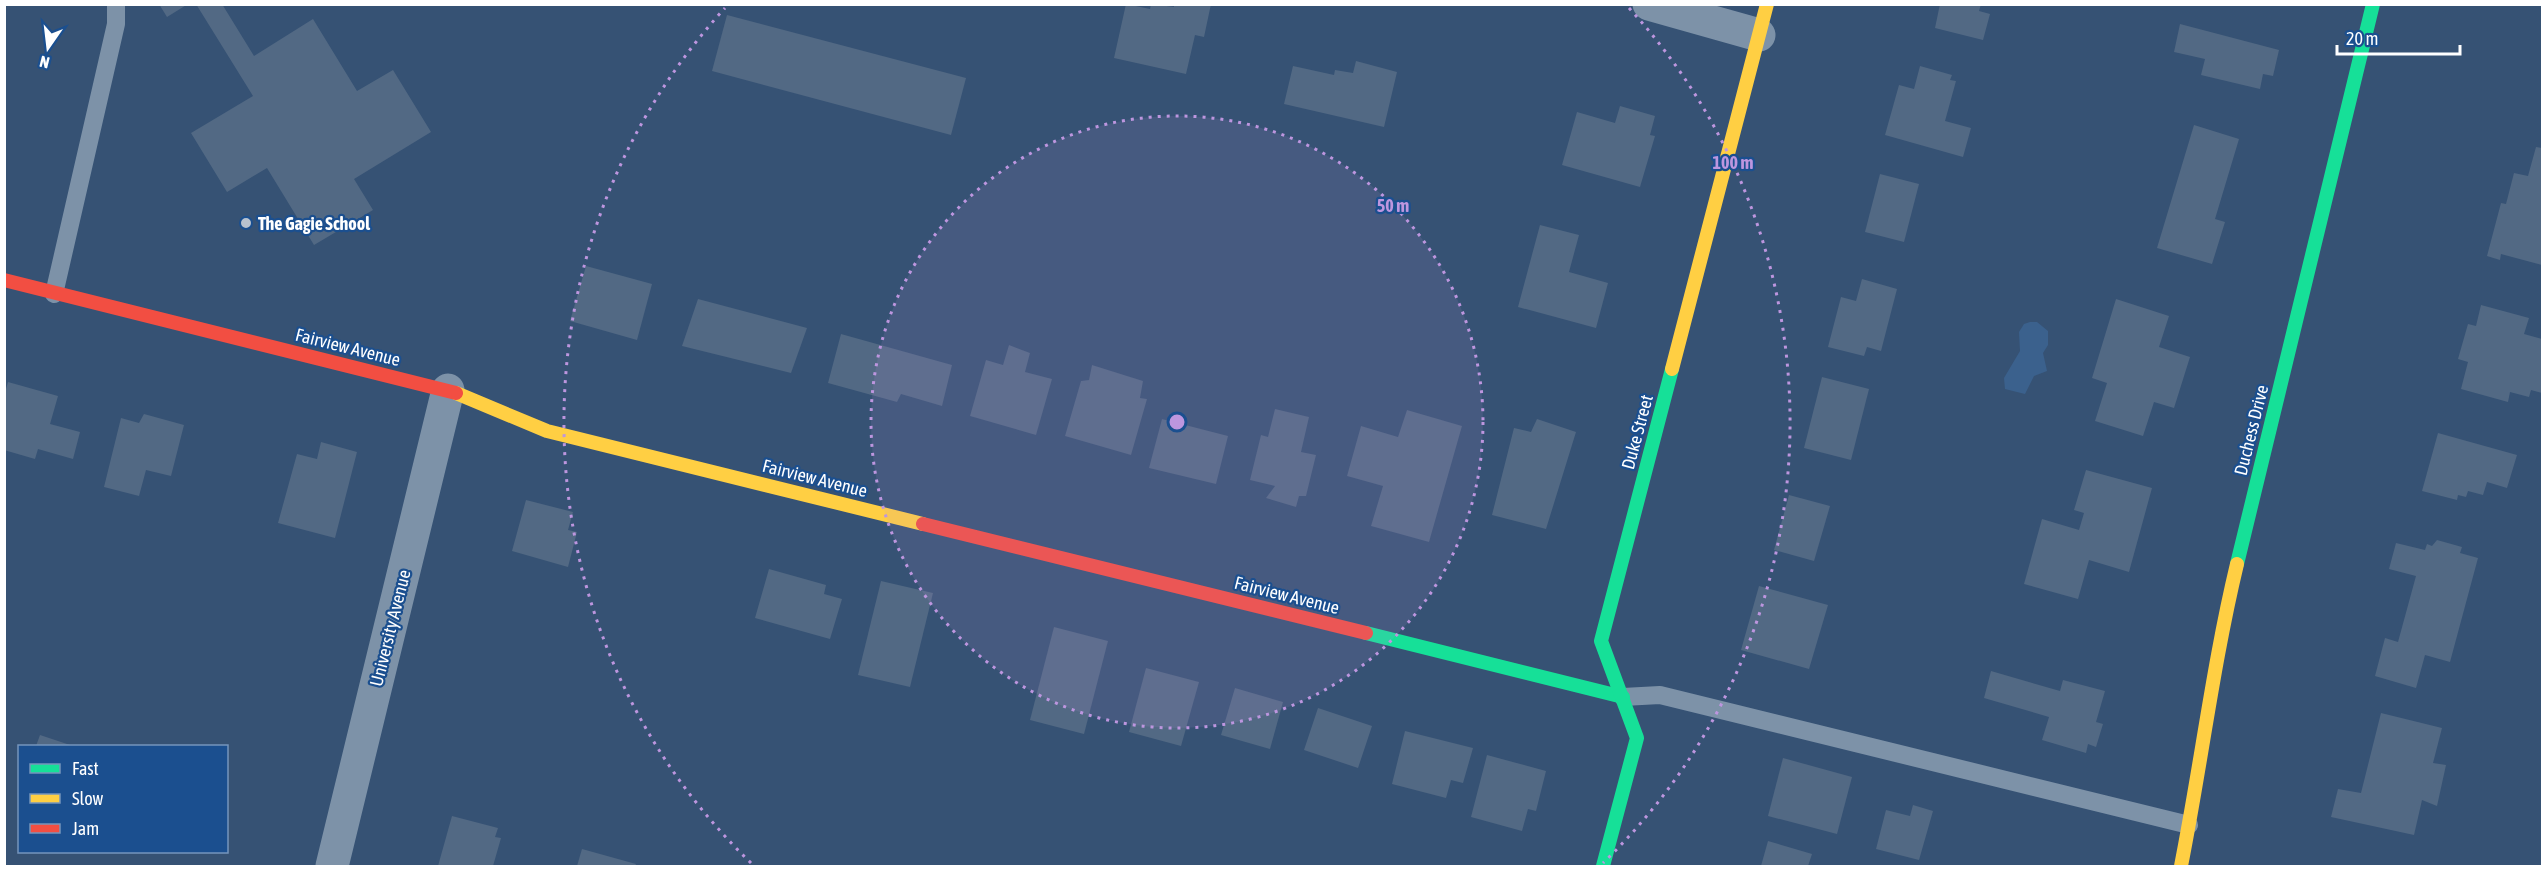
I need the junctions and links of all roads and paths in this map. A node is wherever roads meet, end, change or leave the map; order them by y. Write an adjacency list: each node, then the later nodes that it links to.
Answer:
1 (116, 4): 6 (lane)
2 (1649, 4): 4 (street)
3 (2373, 4): 9 (street, Duchess Drive)
4 (1763, 20): 8 (street, Duke Street)
5 (4, 280): 6 (street, Fairview Avenue)
6 (54, 294): 7 (street, Fairview Avenue)
7 (448, 390): 8 (street, Fairview Avenue); 10 (street, University Avenue)
8 (1623, 697): 9 (lane); 11 (street, Duke Street)
9 (2189, 825): 12 (street, Duchess Drive)
10 (332, 867)
11 (1603, 867)
12 (2181, 867)

